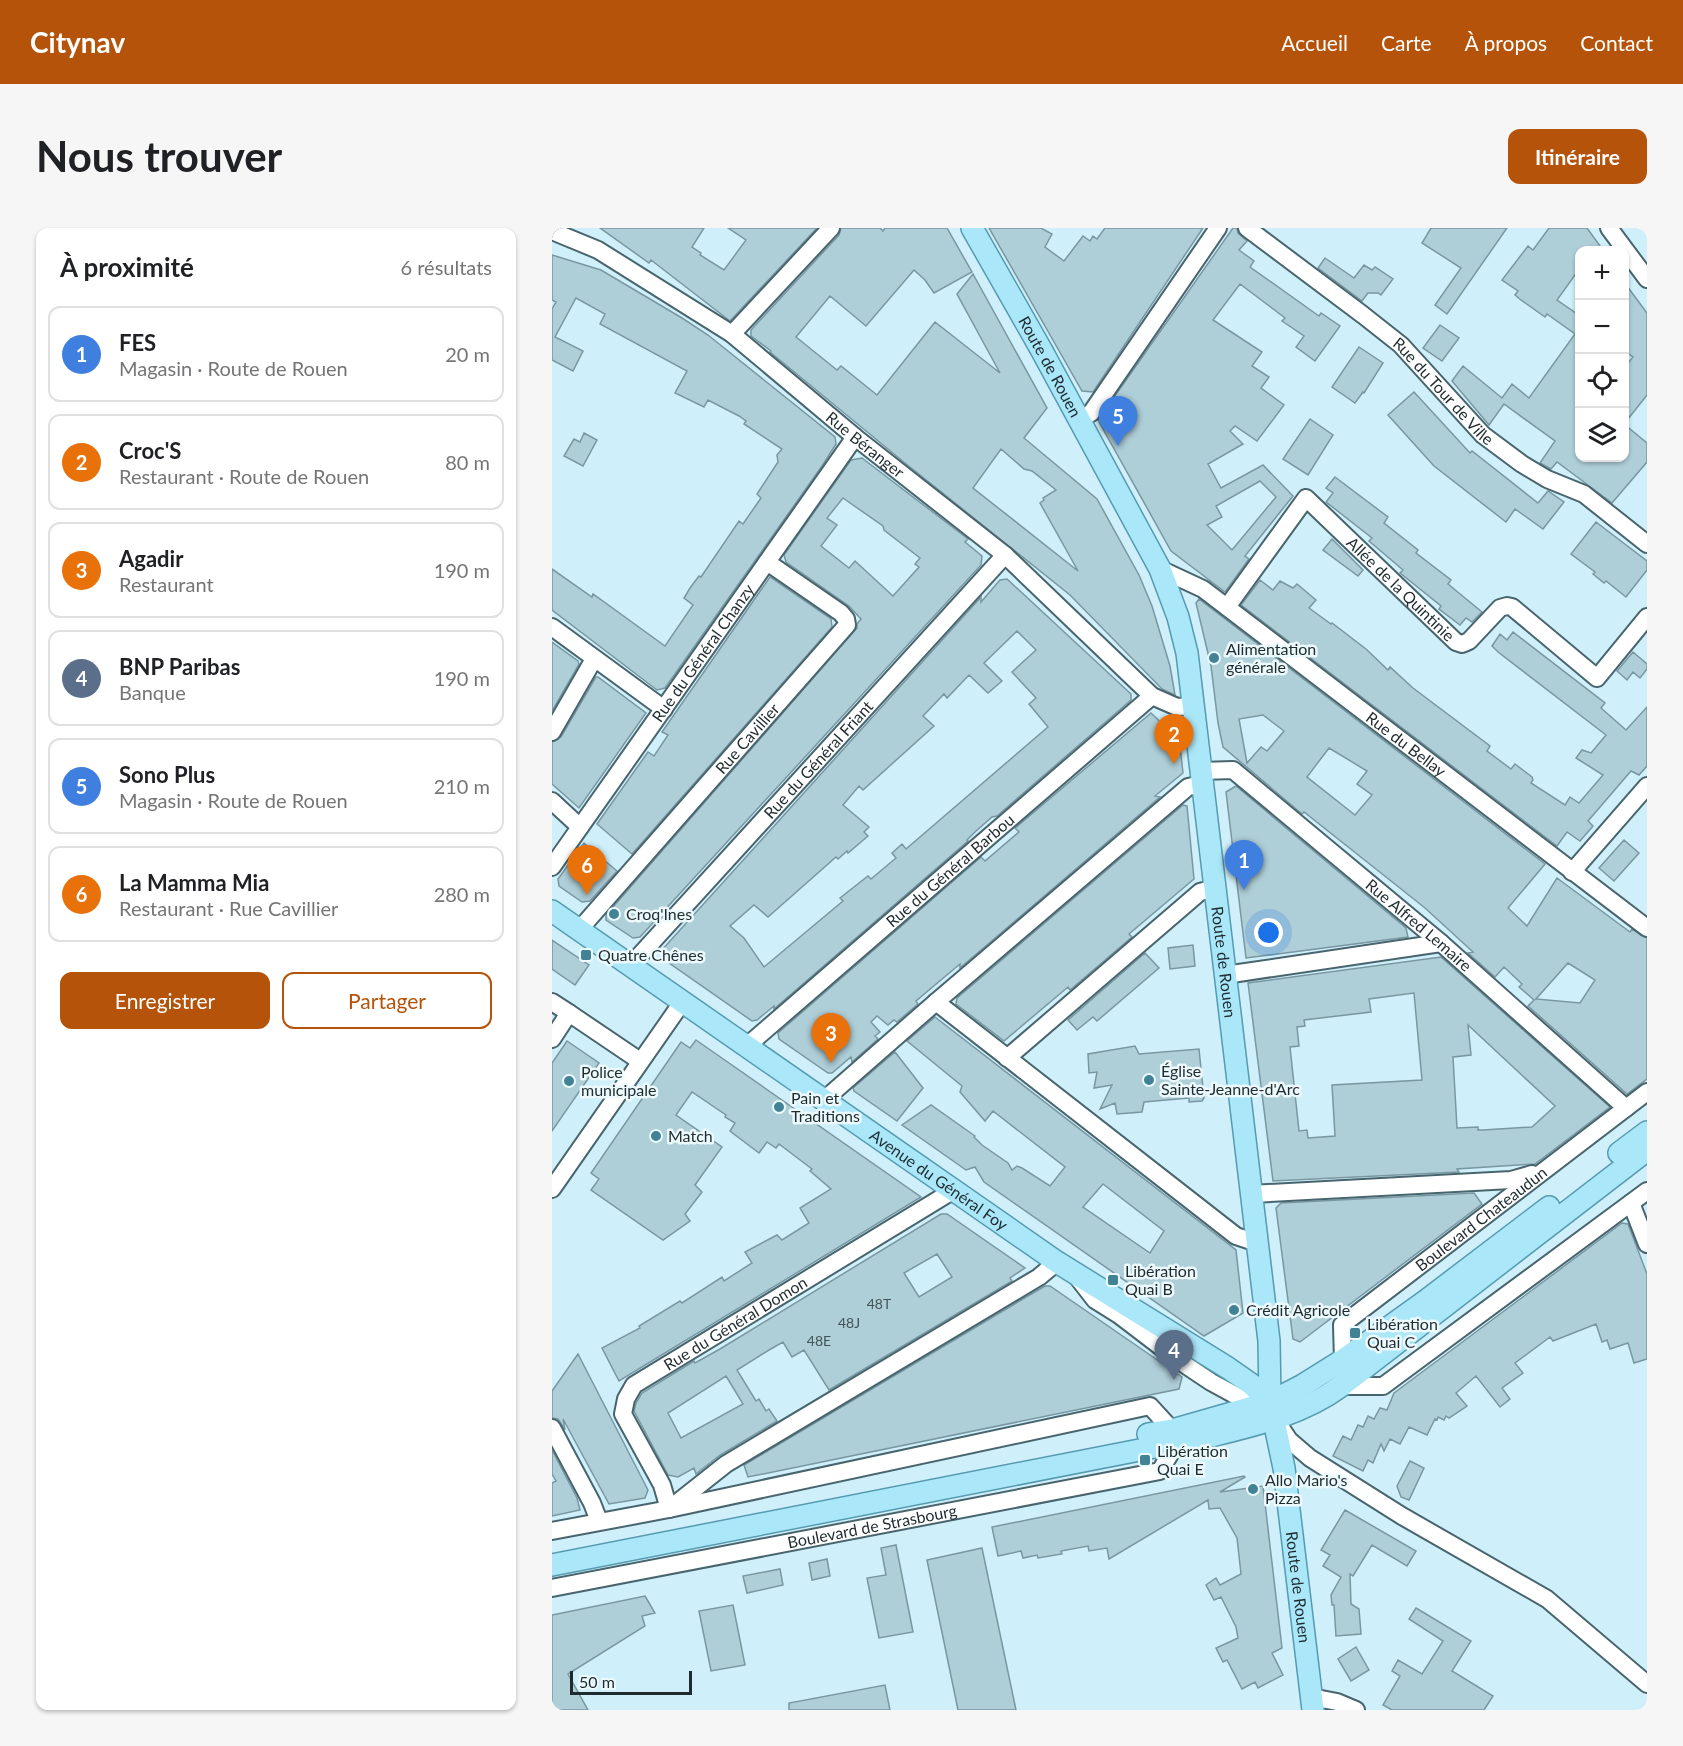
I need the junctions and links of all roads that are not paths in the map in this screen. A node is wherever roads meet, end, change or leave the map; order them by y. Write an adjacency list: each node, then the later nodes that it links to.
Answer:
1 (831, 228): 8 (street)
2 (972, 228): 9 (main road, Route de Rouen)
3 (1218, 228): 9 (street)
4 (1247, 228): 11 (street, Rue du Tour de Ville)
5 (1609, 228): 7 (street)
6 (552, 231): 8 (street, Rue Béranger)
7 (1647, 279)
8 (732, 334): 10 (street, Rue Béranger)
9 (1078, 420): 14 (main road, Route de Rouen)
10 (855, 437): 12 (street, Rue Béranger); 13 (street, Rue du Général Chanzy)
11 (1647, 543)
12 (1005, 555): 19 (street, Rue Béranger); 34 (street, Rue du Général Friant)
13 (767, 562): 21 (street, Rue du Général Chanzy); 32 (street, Rue Cavillier)
14 (1160, 569): 15 (street, Rue du Bellay); 20 (main road, Route de Rouen)
15 (1227, 607): 16 (street, Allée de la Quintinie); 28 (street, Rue du Bellay)
16 (1647, 617)
17 (552, 627): 18 (street)
18 (594, 660): 21 (street); 22 (street)
19 (1152, 696): 20 (street); 41 (street, Rue du Général Barbou)
20 (1193, 706): 23 (main road, Route de Rouen)
21 (664, 709): 26 (street, Rue du Général Chanzy)
22 (552, 732)
23 (1202, 778): 29 (main road, Route de Rouen); 33 (street, Rue Alfred Lemaire); 38 (street)
24 (1647, 786): 28 (street)
25 (552, 801): 26 (street)
26 (580, 827): 27 (street, Rue du Général Chanzy)
27 (552, 867)
28 (1572, 872): 31 (street, Rue du Bellay)
29 (1215, 888): 35 (main road, Route de Rouen); 42 (street)
30 (552, 911): 32 (main road, Avenue du Général Foy)
31 (1647, 928)
32 (579, 930): 34 (main road, Avenue du Général Foy)
33 (1441, 943): 35 (street); 46 (street, Rue Alfred Lemaire)
34 (631, 965): 36 (main road, Avenue du Général Foy)
35 (1225, 975): 53 (main road, Route de Rouen)
36 (683, 1001): 41 (main road, Avenue du Général Foy); 43 (street)
37 (552, 1002): 39 (street)
38 (936, 1002): 42 (street); 45 (street)
39 (569, 1013): 40 (street); 43 (street)
40 (552, 1039)
41 (748, 1045): 45 (main road, Avenue du Général Foy)
42 (1007, 1058): 55 (street)
43 (640, 1061): 50 (street)
44 (1647, 1092): 46 (street, Boulevard Chateaudun)
45 (824, 1100): 51 (main road, Avenue du Général Foy)
46 (1626, 1108): 49 (street, Boulevard Chateaudun)
47 (1647, 1132): 58 (main road, Boulevard Chateaudun)
48 (1647, 1150): 59 (main road)
49 (1542, 1171): 53 (street); 58 (street, Boulevard Chateaudun)
50 (552, 1189)
51 (954, 1190): 57 (main road, Avenue du Général Foy); 63 (street, Rue du Général Domon)
52 (1647, 1191): 54 (street)
53 (1251, 1194): 55 (main road, Route de Rouen)
54 (1631, 1203): 56 (street); 59 (street)
55 (1257, 1243): 60 (main road, Route de Rouen)
56 (1647, 1244)
57 (1066, 1267): 60 (main road, Avenue du Général Foy); 63 (street)
58 (1343, 1360): 60 (main road, Boulevard Chateaudun)
59 (1341, 1386): 60 (main road)
60 (1272, 1410): 62 (main road, Boulevard de Strasbourg); 69 (street); 70 (main road, Route de Rouen)
61 (552, 1428): 64 (street)
62 (1174, 1437): 63 (street); 66 (main road, Boulevard de Strasbourg); 67 (main road, Boulevard de Strasbourg); 68 (street, Boulevard de Strasbourg)
63 (669, 1509): 64 (street)
64 (599, 1521): 65 (street)
65 (552, 1530)
66 (552, 1552)
67 (552, 1565)
68 (552, 1588)
69 (1647, 1684)
70 (1312, 1703): 71 (street)
71 (1356, 1710)

